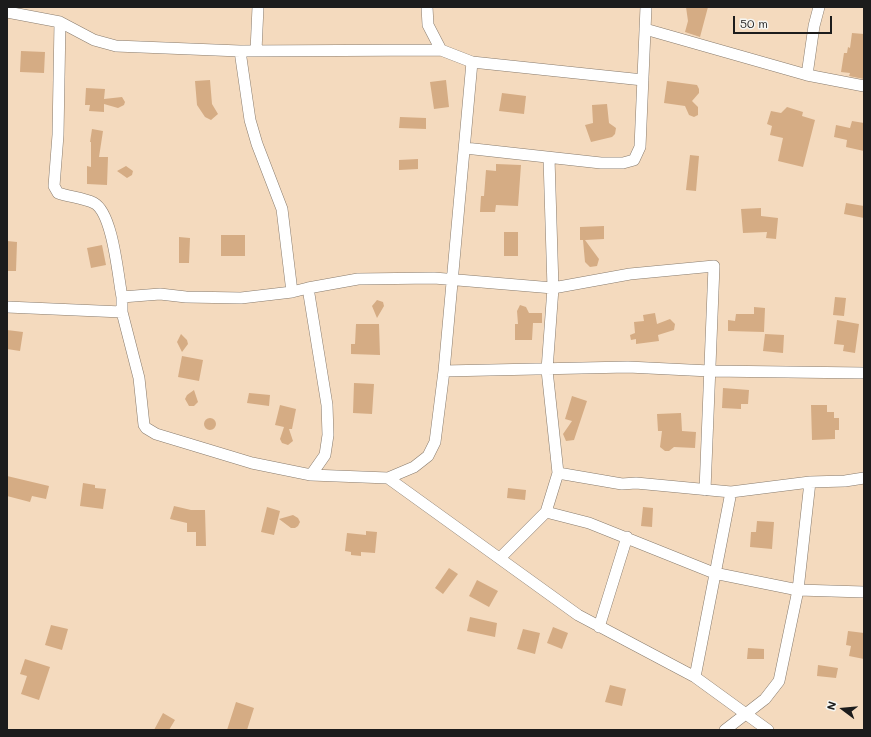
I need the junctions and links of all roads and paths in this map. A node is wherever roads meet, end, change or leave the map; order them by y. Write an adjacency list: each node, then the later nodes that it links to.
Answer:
1 (258, 7): 10 (street)
2 (427, 7): 8 (street)
3 (646, 7): 7 (street)
4 (819, 7): 12 (street)
5 (7, 12): 6 (street)
6 (60, 22): 9 (street); 21 (street)
7 (645, 29): 12 (street); 13 (street)
8 (441, 50): 10 (street); 11 (street)
9 (240, 51): 10 (street); 20 (street)
10 (256, 51)
11 (472, 62): 13 (street); 15 (street)
12 (808, 75): 14 (street)
13 (643, 80): 16 (street)
14 (864, 86)
15 (465, 148): 16 (street); 17 (street)
16 (549, 158): 19 (street)
17 (453, 280): 18 (street); 19 (street); 24 (street)
18 (308, 288): 20 (street); 29 (street)
19 (553, 288): 25 (street); 26 (street)
20 (292, 292): 21 (street)
21 (122, 297): 23 (street)
22 (7, 307): 23 (street)
23 (122, 312): 29 (street)
24 (444, 370): 25 (street); 30 (street)
25 (547, 370): 26 (street); 28 (street)
26 (710, 371): 27 (street); 33 (street)
27 (864, 373)
28 (558, 473): 33 (street); 35 (street)
29 (311, 475): 30 (street)
30 (388, 478): 37 (street)
31 (864, 478): 32 (street)
32 (810, 482): 34 (street); 39 (street)
33 (705, 490): 34 (street)
34 (732, 492): 38 (street)
35 (546, 512): 36 (street); 37 (street)
36 (627, 537): 38 (street); 41 (street)
37 (500, 558): 41 (street)
38 (714, 573): 39 (street); 42 (street)
39 (798, 590): 40 (street); 43 (street)
40 (864, 592)
41 (599, 627): 42 (street)
42 (695, 677): 43 (street)
43 (746, 715): 44 (street); 45 (street)
44 (725, 730)
45 (768, 730)

